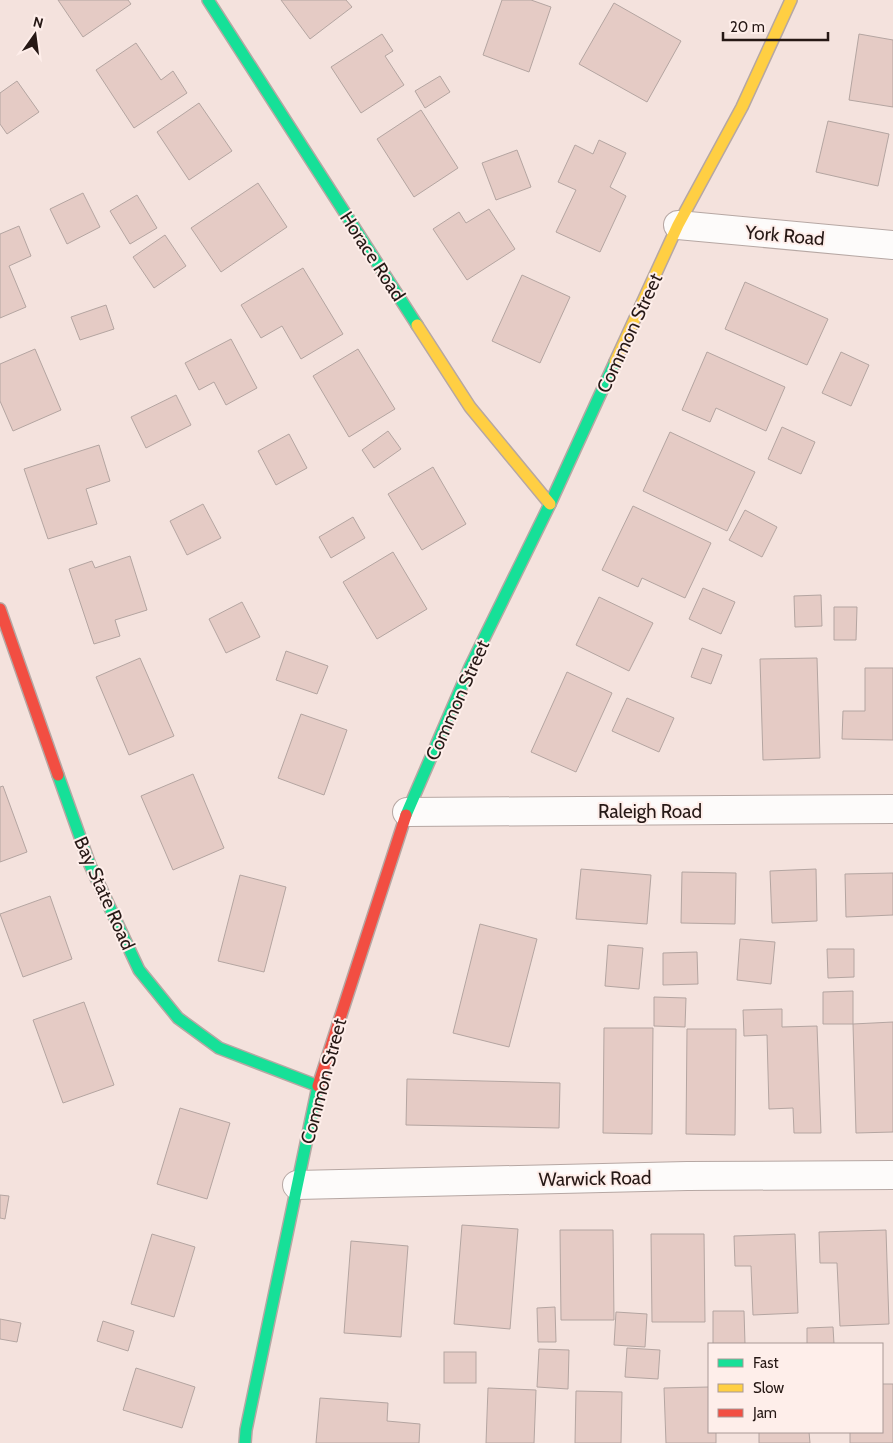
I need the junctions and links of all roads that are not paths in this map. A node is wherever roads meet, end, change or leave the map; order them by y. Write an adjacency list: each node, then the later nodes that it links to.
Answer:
1 (208, 0): 5 (main road, Horace Road)
2 (791, 0): 3 (main road, Common Street)
3 (678, 225): 4 (street, York Road); 5 (main road, Common Street)
4 (893, 245)
5 (550, 504): 8 (main road, Common Street)
6 (0, 609): 9 (main road, Bay State Road)
7 (893, 809): 8 (street, Raleigh Road)
8 (407, 812): 9 (main road, Common Street)
9 (318, 1086): 11 (main road, Common Street)
10 (893, 1175): 11 (street, Warwick Road)
11 (297, 1185): 12 (main road, Common Street)
12 (245, 1443)

